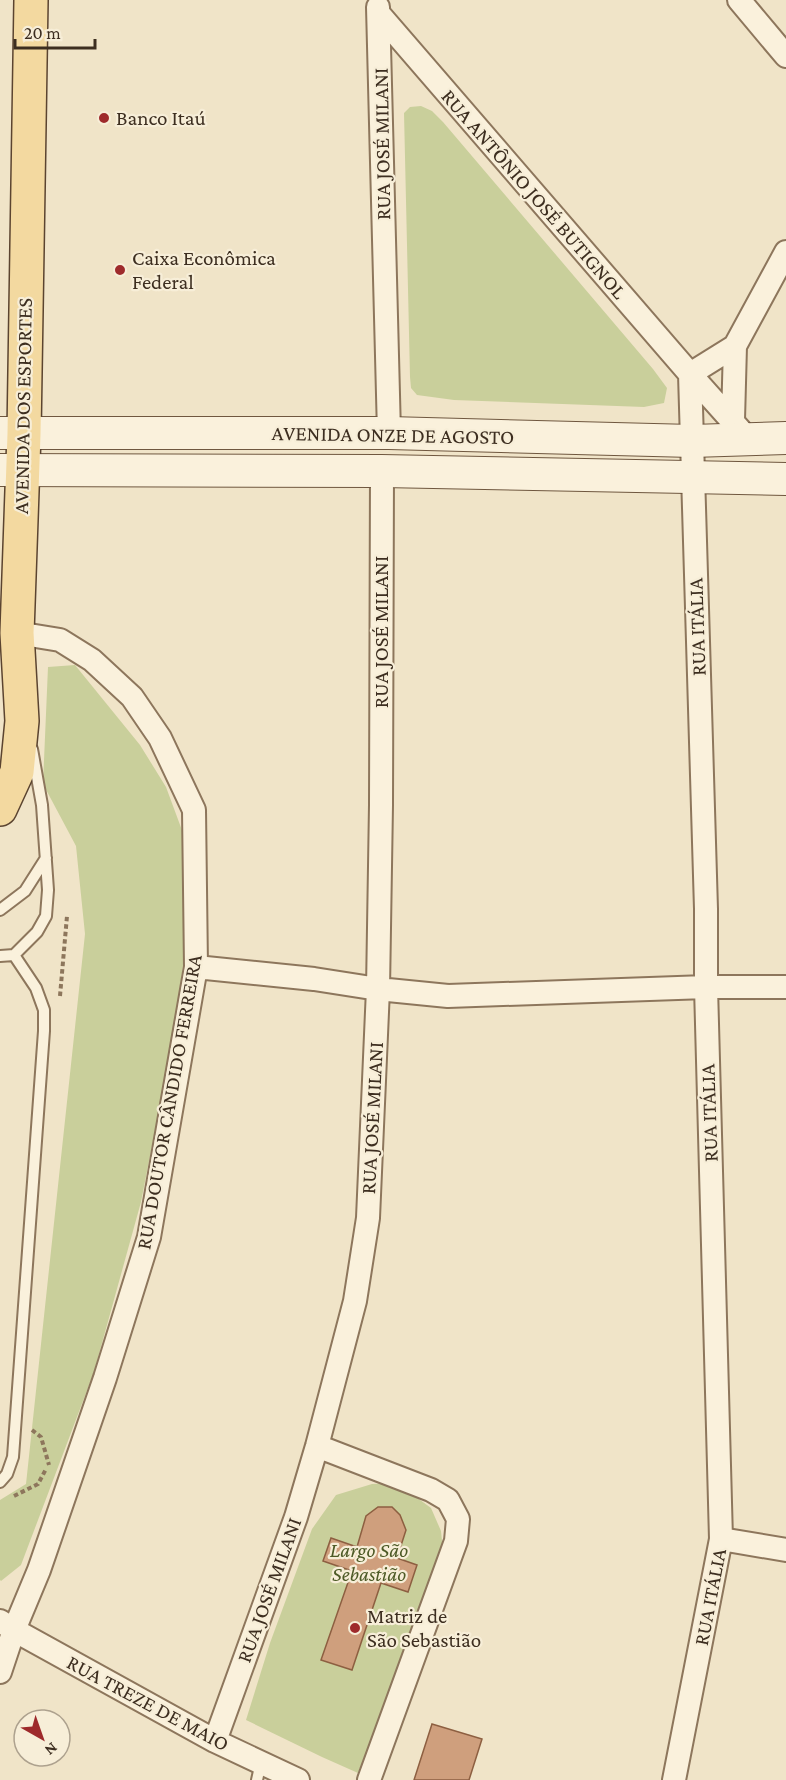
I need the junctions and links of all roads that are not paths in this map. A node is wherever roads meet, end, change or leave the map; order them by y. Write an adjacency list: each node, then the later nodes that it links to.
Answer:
1 (31, 0): 10 (main road, AVENIDA DOS ESPORTES)
2 (739, 0): 4 (street)
3 (378, 7): 7 (street, RUA ANTÔNIO JOSÉ BUTIGNOL); 9 (street, RUA JOSÉ MILANI)
4 (786, 56)
5 (786, 252): 6 (street)
6 (735, 345): 7 (street); 8 (street)
7 (690, 374): 8 (street, RUA ANTÔNIO JOSÉ BUTIGNOL); 12 (street, RUA ITÁLIA)
8 (741, 430): 11 (main road, AVENIDA ONZE DE AGOSTO); 12 (main road, AVENIDA ONZE DE AGOSTO)
9 (389, 433): 10 (main road, AVENIDA ONZE DE AGOSTO); 12 (main road, AVENIDA ONZE DE AGOSTO)
10 (12, 434): 13 (main road, AVENIDA DOS ESPORTES)
11 (786, 438)
12 (692, 441): 15 (street, RUA ITÁLIA)
13 (11, 470): 14 (main road, AVENIDA ONZE DE AGOSTO); 17 (main road, AVENIDA DOS ESPORTES)
14 (382, 471): 15 (main road, AVENIDA ONZE DE AGOSTO); 27 (street, RUA JOSÉ MILANI)
15 (693, 478): 16 (main road, AVENIDA ONZE DE AGOSTO); 25 (street, RUA ITÁLIA)
16 (783, 484)
17 (17, 633): 18 (main road, AVENIDA DOS ESPORTES); 24 (street, RUA DOUTOR CÂNDIDO FERREIRA)
18 (22, 721): 19 (main road, AVENIDA DOS ESPORTES); 20 (lane)
19 (0, 809)
20 (46, 858): 21 (lane); 22 (lane)
21 (0, 910)
22 (14, 955): 23 (lane); 29 (lane)
23 (0, 956)
24 (196, 967): 27 (street); 32 (street, RUA DOUTOR CÂNDIDO FERREIRA)
25 (706, 987): 26 (street); 27 (street); 30 (street, RUA ITÁLIA)
26 (786, 987)
27 (378, 990): 28 (street, RUA JOSÉ MILANI)
28 (317, 1446): 34 (street, RUA JOSÉ MILANI); 37 (street)
29 (0, 1482)
30 (721, 1539): 31 (street); 38 (street, RUA ITÁLIA)
31 (786, 1550)
32 (7, 1626): 33 (street, RUA DOUTOR CÂNDIDO FERREIRA); 34 (street, RUA TREZE DE MAIO)
33 (0, 1672)
34 (214, 1741): 35 (street, RUA TREZE DE MAIO)
35 (259, 1771): 36 (street, RUA TREZE DE MAIO)
36 (298, 1780)
37 (369, 1780)
38 (675, 1780)

